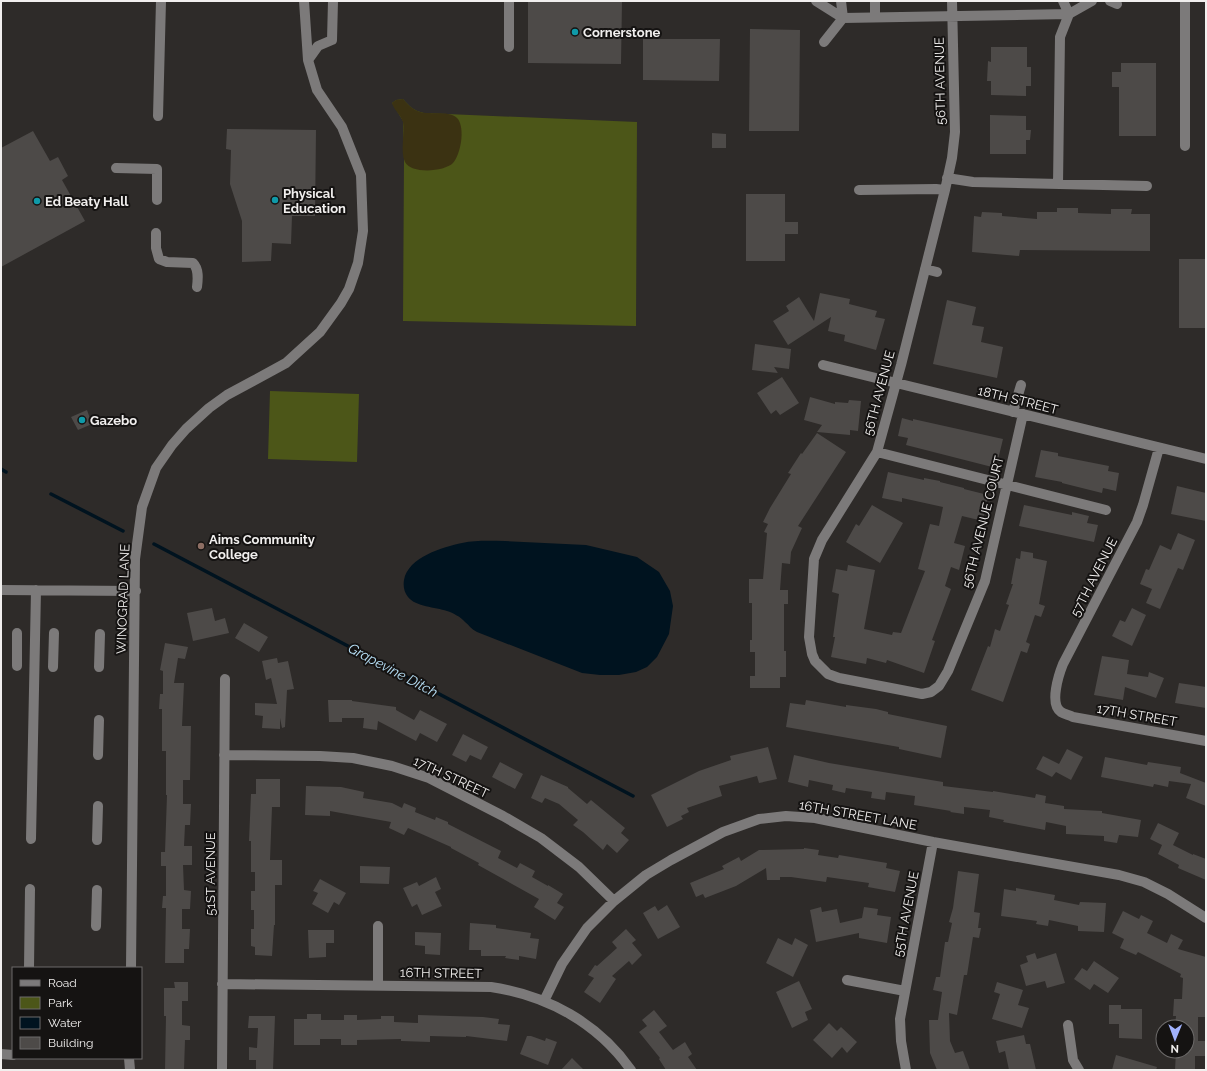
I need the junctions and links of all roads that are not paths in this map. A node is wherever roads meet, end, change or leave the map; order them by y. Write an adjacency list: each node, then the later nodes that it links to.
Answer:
1 (161, 1): 19 (street)
2 (304, 1): 18 (street, WINOGRAD LANE)
3 (333, 1): 18 (street)
4 (509, 1): 17 (street)
5 (816, 1): 15 (street)
6 (841, 1): 15 (street)
7 (875, 1): 13 (street)
8 (952, 1): 14 (street, 56TH AVENUE)
9 (1063, 1): 12 (street)
10 (1092, 1): 12 (street)
11 (1185, 1): 20 (street)
12 (1069, 14): 14 (street); 23 (street)
13 (875, 17): 14 (street); 15 (street)
14 (952, 17): 22 (street, 56TH AVENUE)
15 (843, 18): 16 (street)
16 (824, 42)
17 (509, 46)
18 (308, 60): 43 (street, WINOGRAD LANE)
19 (158, 116)
20 (1185, 146)
21 (116, 168): 27 (street)
22 (947, 178): 23 (street); 26 (street, 56TH AVENUE)
23 (1058, 184): 24 (street)
24 (1147, 186)
25 (859, 190): 26 (street)
26 (945, 190): 29 (street, 56TH AVENUE)
27 (157, 200)
28 (156, 233): 31 (street)
29 (924, 269): 30 (street); 33 (street, 56TH AVENUE)
30 (937, 272)
31 (197, 287)
32 (823, 365): 33 (street, 18TH STREET)
33 (896, 383): 35 (street, 18TH STREET); 37 (street, 56TH AVENUE)
34 (1022, 385): 35 (street, 56TH AVENUE COURT)
35 (1018, 413): 36 (street, 18TH STREET); 39 (street, 56TH AVENUE COURT)
36 (1159, 448): 38 (street, 18TH STREET); 52 (street, 57TH AVENUE)
37 (877, 452): 39 (street); 51 (street, 56TH AVENUE)
38 (1206, 459)
39 (1006, 485): 40 (street); 51 (street, 56TH AVENUE COURT)
40 (1106, 510)
41 (1, 590): 42 (street)
42 (36, 590): 43 (street); 58 (street)
43 (136, 592): 68 (street, WINOGRAD LANE)
44 (17, 633): 47 (street)
45 (54, 633): 48 (street)
46 (100, 634): 49 (street)
47 (17, 666)
48 (53, 667)
49 (99, 668)
50 (225, 679): 56 (street, 51ST AVENUE)
51 (926, 693)
52 (1064, 713): 54 (street, 17TH STREET)
53 (99, 720): 55 (street)
54 (1206, 741)
55 (98, 755)
56 (224, 755): 63 (street, 17TH STREET); 70 (street, 51ST AVENUE)
57 (98, 806): 59 (street)
58 (31, 839)
59 (97, 840)
60 (933, 842): 63 (street, 16TH STREET LANE); 64 (street, 16TH STREET LANE); 72 (street, 55TH AVENUE)
61 (30, 889): 67 (street)
62 (97, 890): 65 (street)
63 (614, 900): 73 (street, 16TH STREET LANE)
64 (1206, 918)
65 (96, 926)
66 (378, 926): 71 (street)
67 (29, 967)
68 (130, 967)
69 (847, 980): 72 (street)
70 (222, 984): 71 (street, 16TH STREET); 79 (street, 51ST AVENUE)
71 (378, 985): 73 (street, 16TH STREET)
72 (905, 991): 81 (street, 55TH AVENUE)
73 (544, 1001): 80 (street, 16TH STREET)
74 (1068, 1025): 82 (street)
75 (1, 1054): 76 (street)
76 (12, 1055)
77 (129, 1059): 78 (street)
78 (130, 1070)
79 (222, 1070)
80 (631, 1070)
81 (906, 1070)
82 (1079, 1070)

